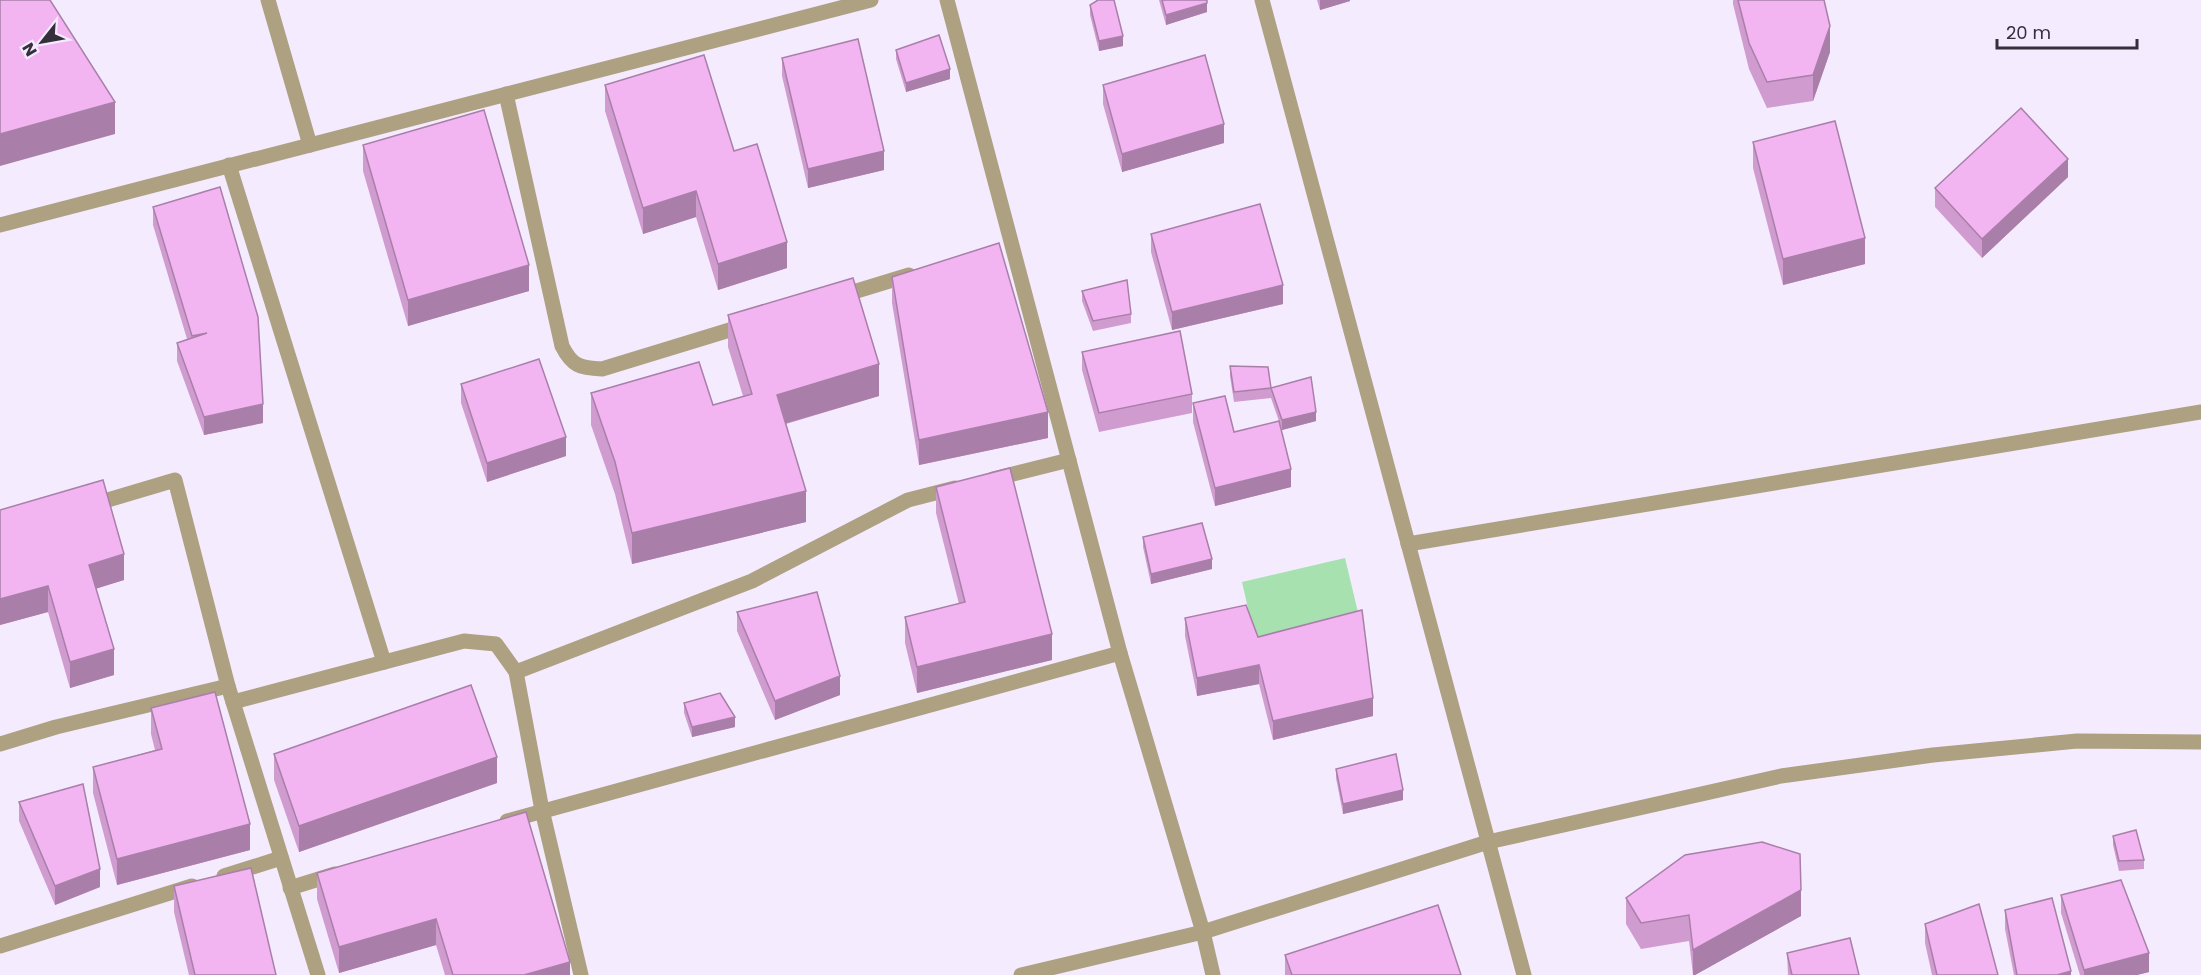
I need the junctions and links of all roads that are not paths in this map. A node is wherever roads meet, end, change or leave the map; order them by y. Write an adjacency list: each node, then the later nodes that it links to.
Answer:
1 (268, 0): 6 (street)
2 (871, 0): 5 (street)
3 (947, 0): 13 (street)
4 (1262, 0): 15 (street)
5 (506, 94): 6 (street); 11 (street)
6 (310, 145): 7 (street)
7 (229, 165): 8 (street); 17 (street)
8 (0, 225)
9 (920, 272): 10 (street)
10 (818, 303)
11 (761, 320)
12 (2201, 412): 15 (street)
13 (1069, 460): 16 (street); 18 (street)
14 (77, 509): 19 (street)
15 (1408, 544): 25 (street)
16 (1120, 653): 23 (street); 29 (street)
17 (384, 662): 18 (street); 20 (street)
18 (516, 672): 23 (street)
19 (228, 686): 20 (street); 22 (street)
20 (233, 702): 26 (street)
21 (2201, 742): 25 (street)
22 (0, 744)
23 (542, 810): 24 (street); 32 (street)
24 (487, 827)
25 (1488, 842): 29 (street); 35 (street)
26 (281, 858): 28 (street); 30 (street)
27 (345, 871): 28 (street)
28 (290, 888): 31 (street)
29 (1203, 932): 33 (street); 34 (street)
30 (0, 946)
31 (318, 975)
32 (581, 975)
33 (1021, 975)
34 (1213, 975)
35 (1524, 975)

